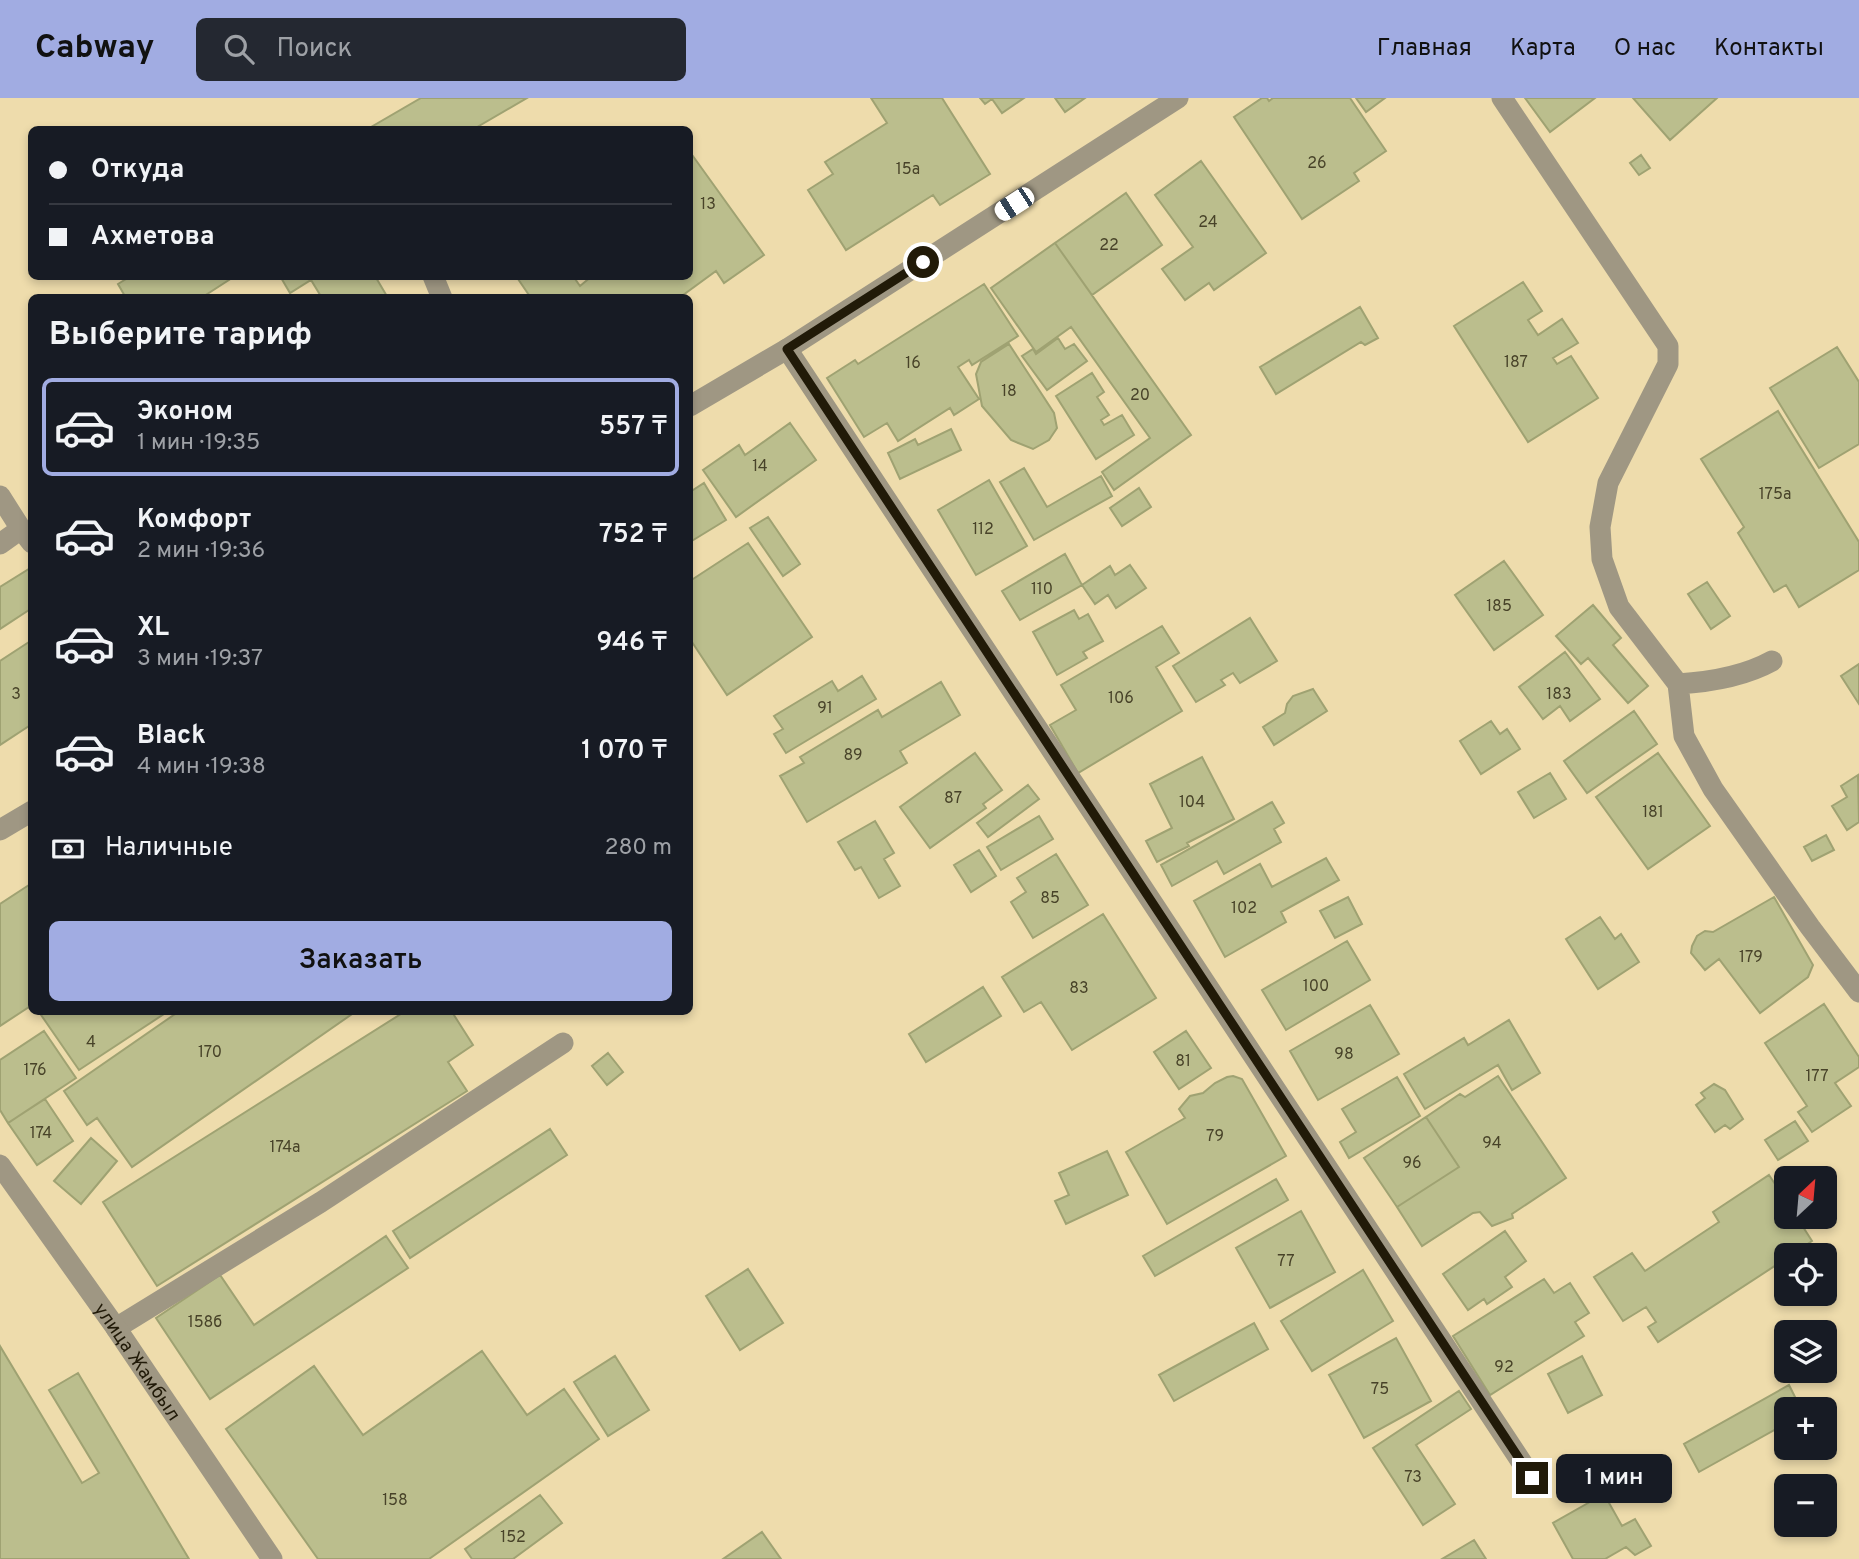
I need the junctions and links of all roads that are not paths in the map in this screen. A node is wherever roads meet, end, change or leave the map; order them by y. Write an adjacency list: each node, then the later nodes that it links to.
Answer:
1 (1502, 98): 9 (street)
2 (1174, 99): 3 (street)
3 (787, 349): 4 (street); 16 (street)
4 (693, 404)
5 (0, 496): 6 (street)
6 (26, 536): 7 (street)
7 (0, 544)
8 (1772, 662): 9 (street)
9 (1678, 684): 12 (street)
10 (28, 813): 11 (street)
11 (0, 830)
12 (1859, 992)
13 (563, 1043): 15 (street)
14 (0, 1165): 15 (street, улица Жамбыл)
15 (116, 1328): 17 (street, улица Жамбыл)
16 (1532, 1478)
17 (272, 1559)

